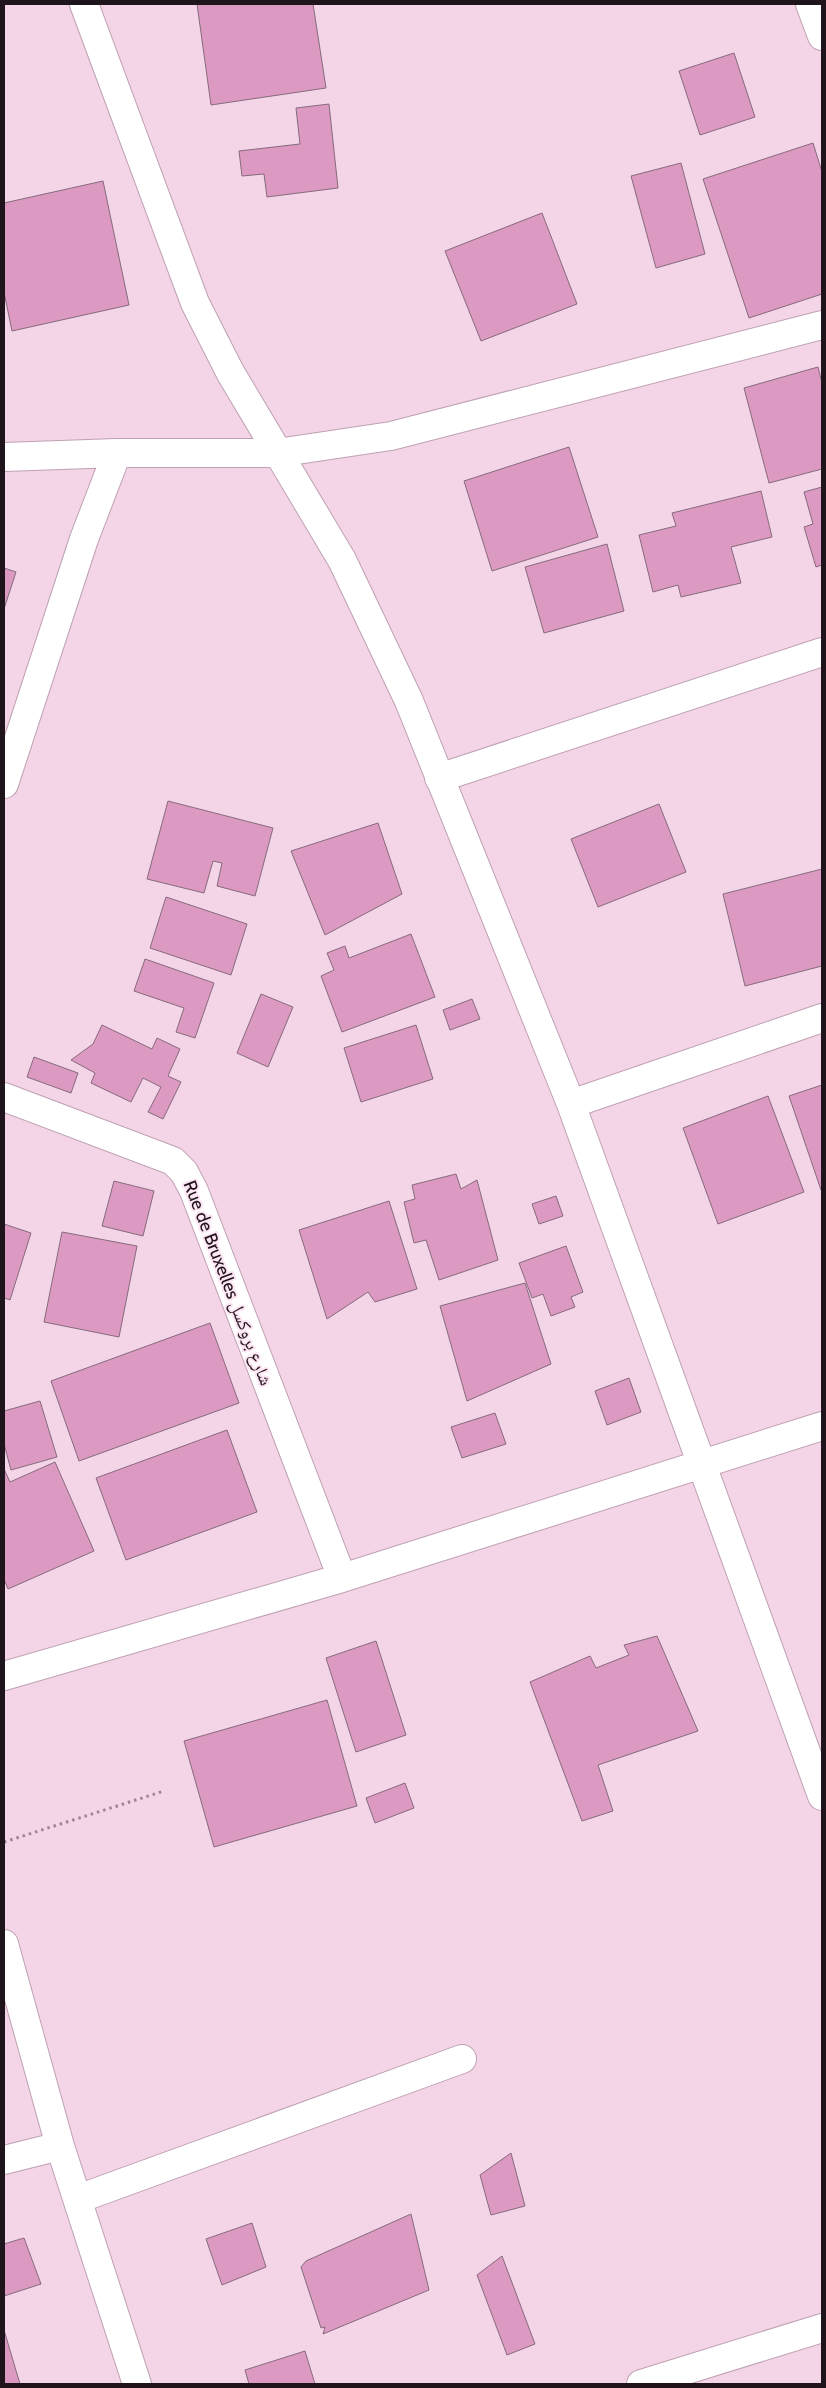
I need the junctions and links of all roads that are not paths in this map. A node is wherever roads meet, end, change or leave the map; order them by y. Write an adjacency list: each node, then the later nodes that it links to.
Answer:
1 (84, 4): 5 (street)
2 (810, 4): 3 (street)
3 (822, 36)
4 (822, 324): 5 (street)
5 (277, 452): 6 (street); 9 (street)
6 (116, 453): 7 (street); 10 (street)
7 (4, 457)
8 (822, 652): 9 (street)
9 (439, 778): 13 (street)
10 (4, 784)
11 (822, 1018): 13 (street)
12 (4, 1098): 16 (street, Rue de Bruxelles شارع بروكسل)
13 (571, 1104): 15 (street)
14 (822, 1426): 15 (street)
15 (702, 1464): 16 (street); 18 (street)
16 (342, 1578): 17 (street)
17 (4, 1676)
18 (822, 1796)
19 (4, 1944): 21 (street)
20 (462, 2059): 23 (street)
21 (60, 2146): 22 (street); 23 (street)
22 (4, 2160)
23 (78, 2199): 25 (street)
24 (822, 2328): 26 (street)
25 (137, 2384)
26 (641, 2384)

